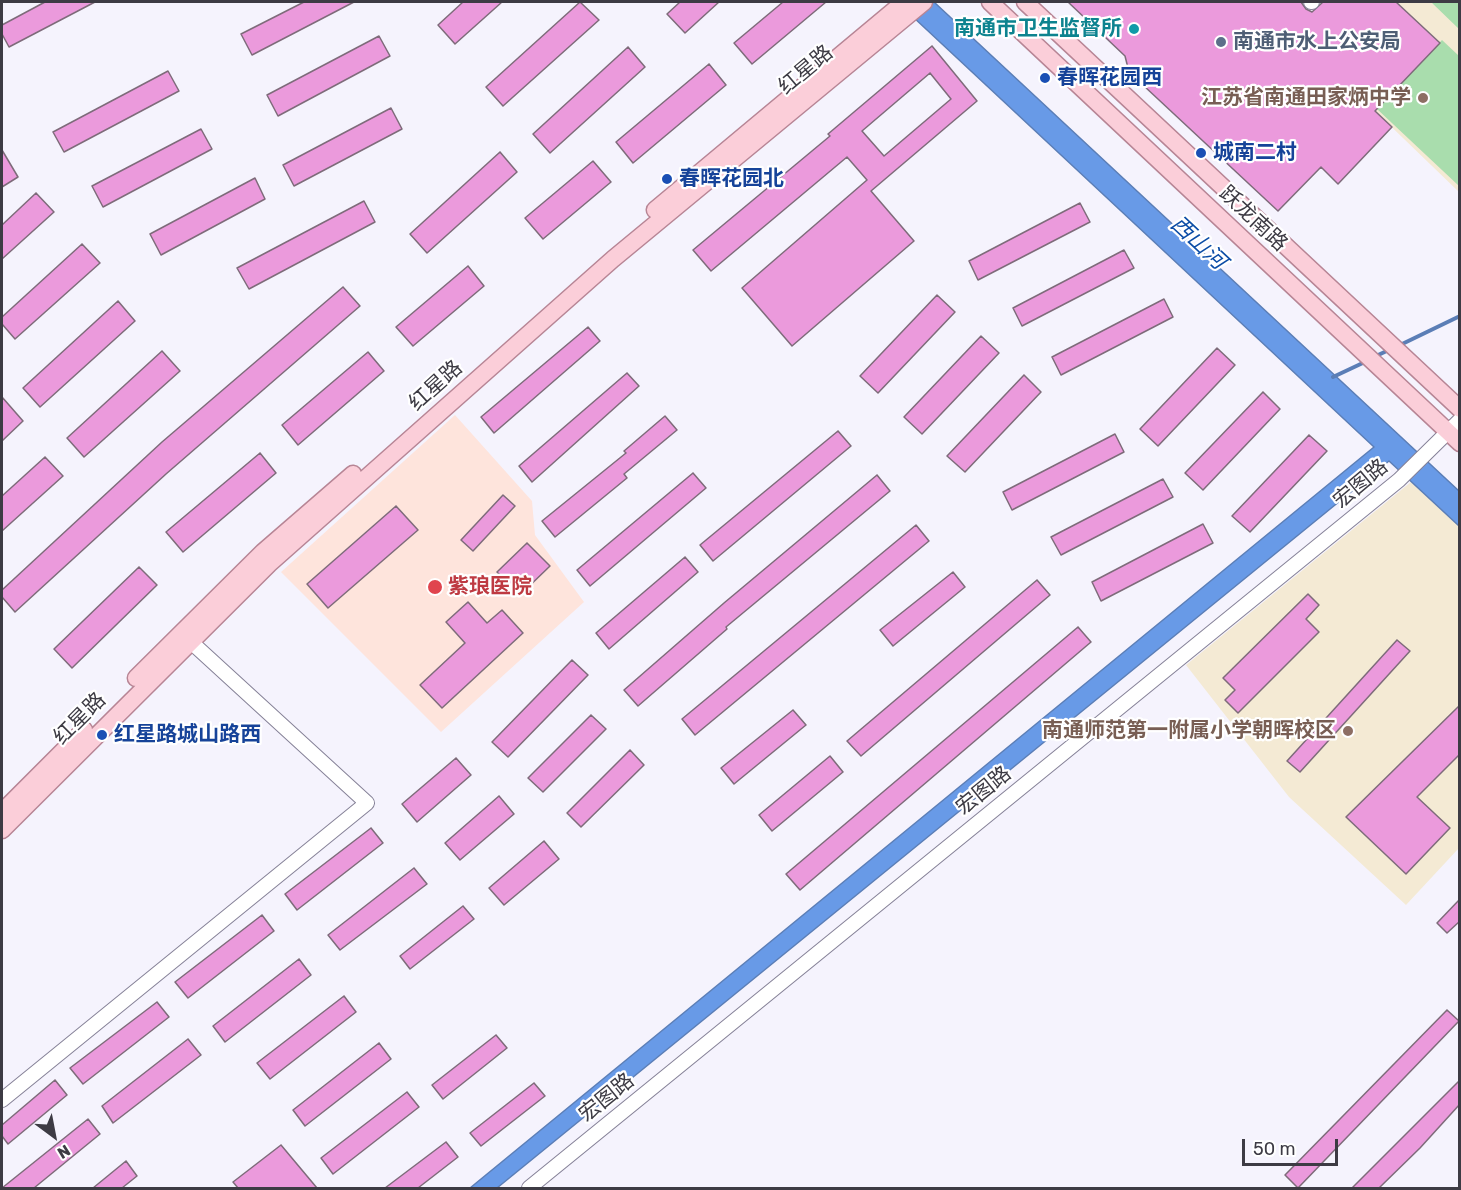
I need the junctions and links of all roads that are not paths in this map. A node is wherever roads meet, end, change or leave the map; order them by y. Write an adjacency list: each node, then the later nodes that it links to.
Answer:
1 (924, 2): 4 (main road, 红星路)
2 (990, 2): 6 (main road, 跃龙南路)
3 (1025, 2): 5 (main road, 跃龙南路)
4 (902, 8): 7 (main road, 红星路); 8 (main road, 红星路)
5 (1460, 409)
6 (1456, 432): 11 (street, 宏图路)
7 (190, 641): 9 (main road, 红星路); 10 (street)
8 (2, 812)
9 (2, 830)
10 (2, 1100)
11 (529, 1188)

